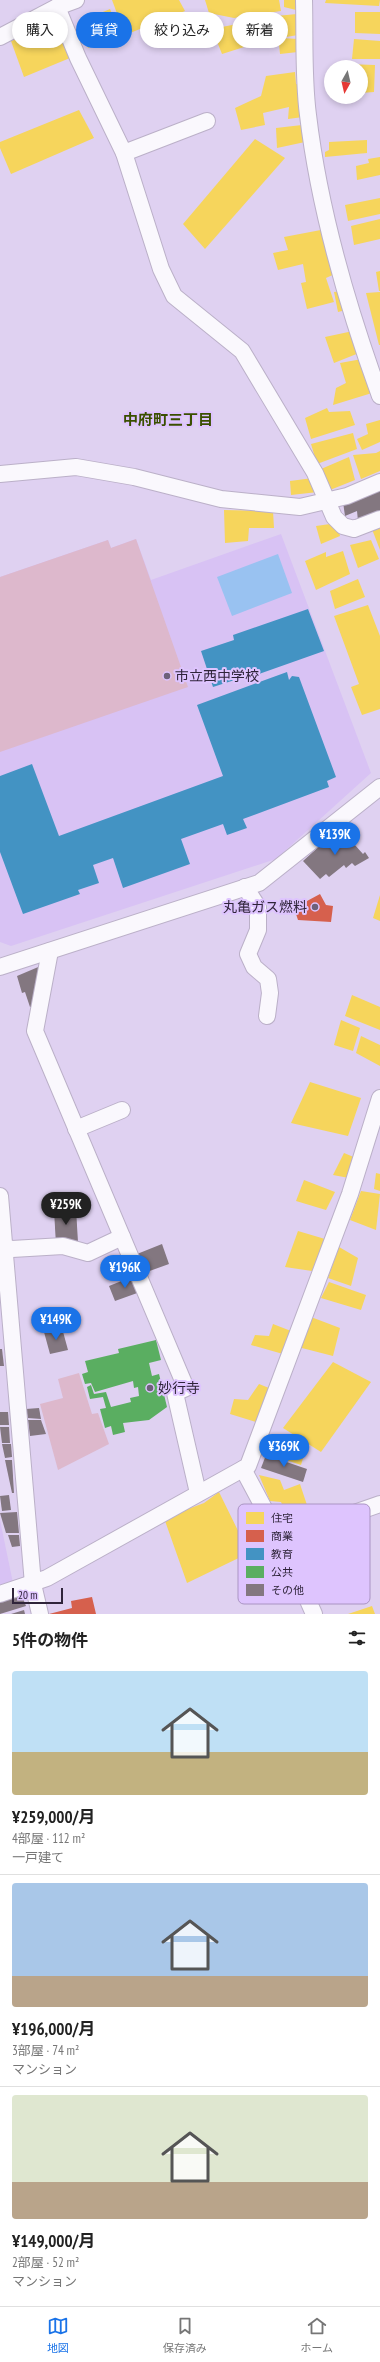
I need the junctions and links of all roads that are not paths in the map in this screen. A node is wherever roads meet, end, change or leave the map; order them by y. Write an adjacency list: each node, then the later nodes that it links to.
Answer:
1 (76, 0): 3 (street)
2 (304, 0): 7 (street)
3 (58, 7): 4 (street); 6 (street)
4 (0, 36)
5 (207, 121): 6 (street)
6 (124, 153): 10 (street)
7 (380, 396)
8 (0, 474): 10 (street)
9 (380, 482): 10 (street)
10 (328, 501): 11 (street)
11 (380, 518)
12 (380, 787): 13 (street)
13 (245, 887): 14 (street); 16 (street)
14 (50, 951): 15 (street); 19 (street)
15 (0, 967)
16 (266, 1016)
17 (380, 1098): 23 (street)
18 (122, 1110): 19 (street)
19 (76, 1129): 21 (street)
20 (0, 1196): 22 (street)
21 (122, 1237): 22 (street); 24 (street)
22 (2, 1246): 28 (street)
23 (243, 1469): 24 (street); 25 (street)
24 (198, 1493): 28 (street)
25 (262, 1504)
26 (380, 1504): 27 (street)
27 (370, 1508)
28 (33, 1584): 29 (street); 31 (street)
29 (0, 1594)
30 (310, 1604): 32 (street)
31 (40, 1614)
32 (314, 1614)

